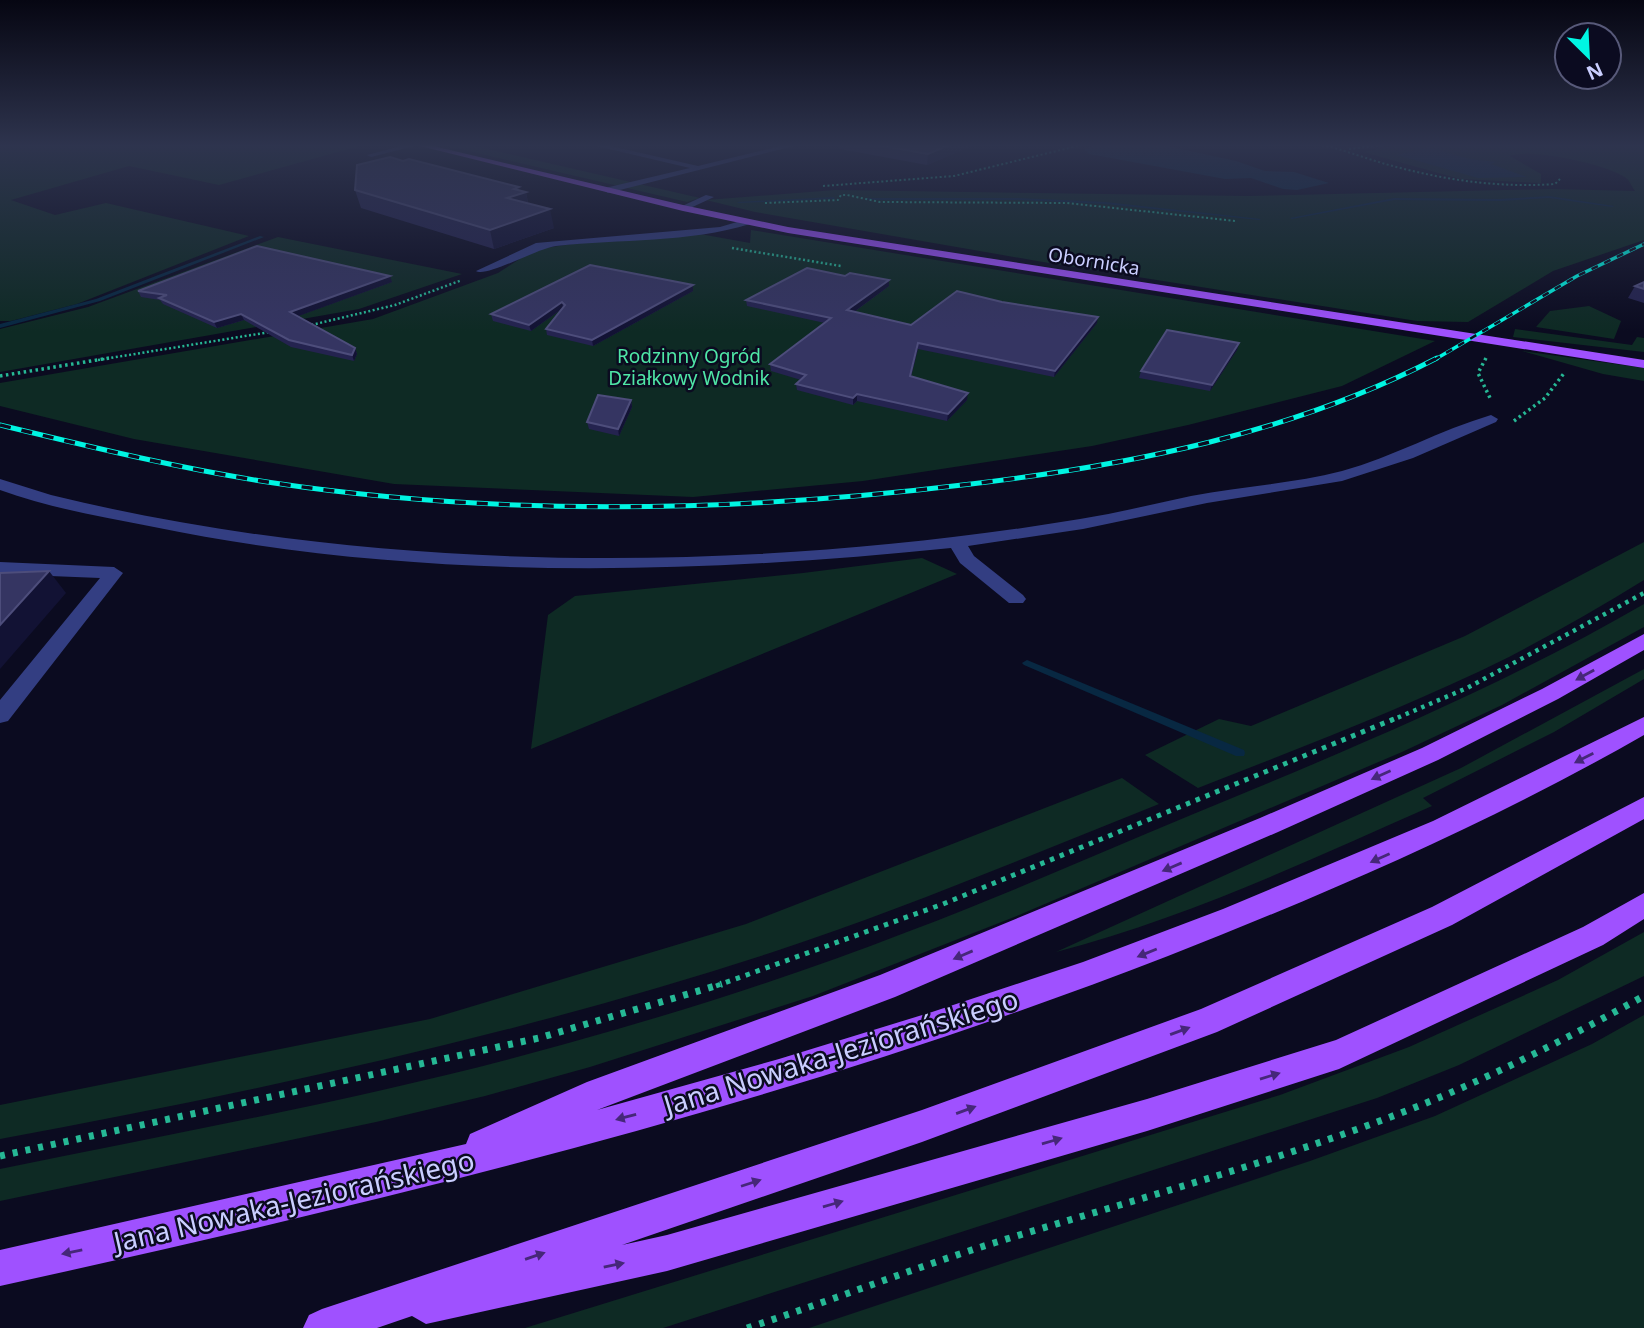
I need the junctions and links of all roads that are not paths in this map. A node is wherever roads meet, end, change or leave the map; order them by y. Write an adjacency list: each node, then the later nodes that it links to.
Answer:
1 (679, 207): 2 (main road, Obornicka)
2 (683, 208): 3 (main road, Obornicka)
3 (747, 222): 4 (street); 5 (main road, Obornicka)
4 (482, 271)
5 (1644, 364)
6 (1493, 413): 8 (street)
7 (0, 484): 8 (street)
8 (957, 541): 10 (street)
9 (0, 568): 12 (street)
10 (1016, 600)
11 (1644, 641): 16 (main road, one-way to 16)
12 (0, 715)
13 (1644, 725): 16 (main road, Jana Nowaka-Jeziorańskiego, one-way to 16)
14 (1644, 807): 18 (main road, one-way to 14)
15 (1644, 905): 18 (main road, one-way to 15)
16 (425, 1172): 17 (main road, Jana Nowaka-Jeziorańskiego, one-way to 17)
17 (0, 1268)
18 (327, 1326)

